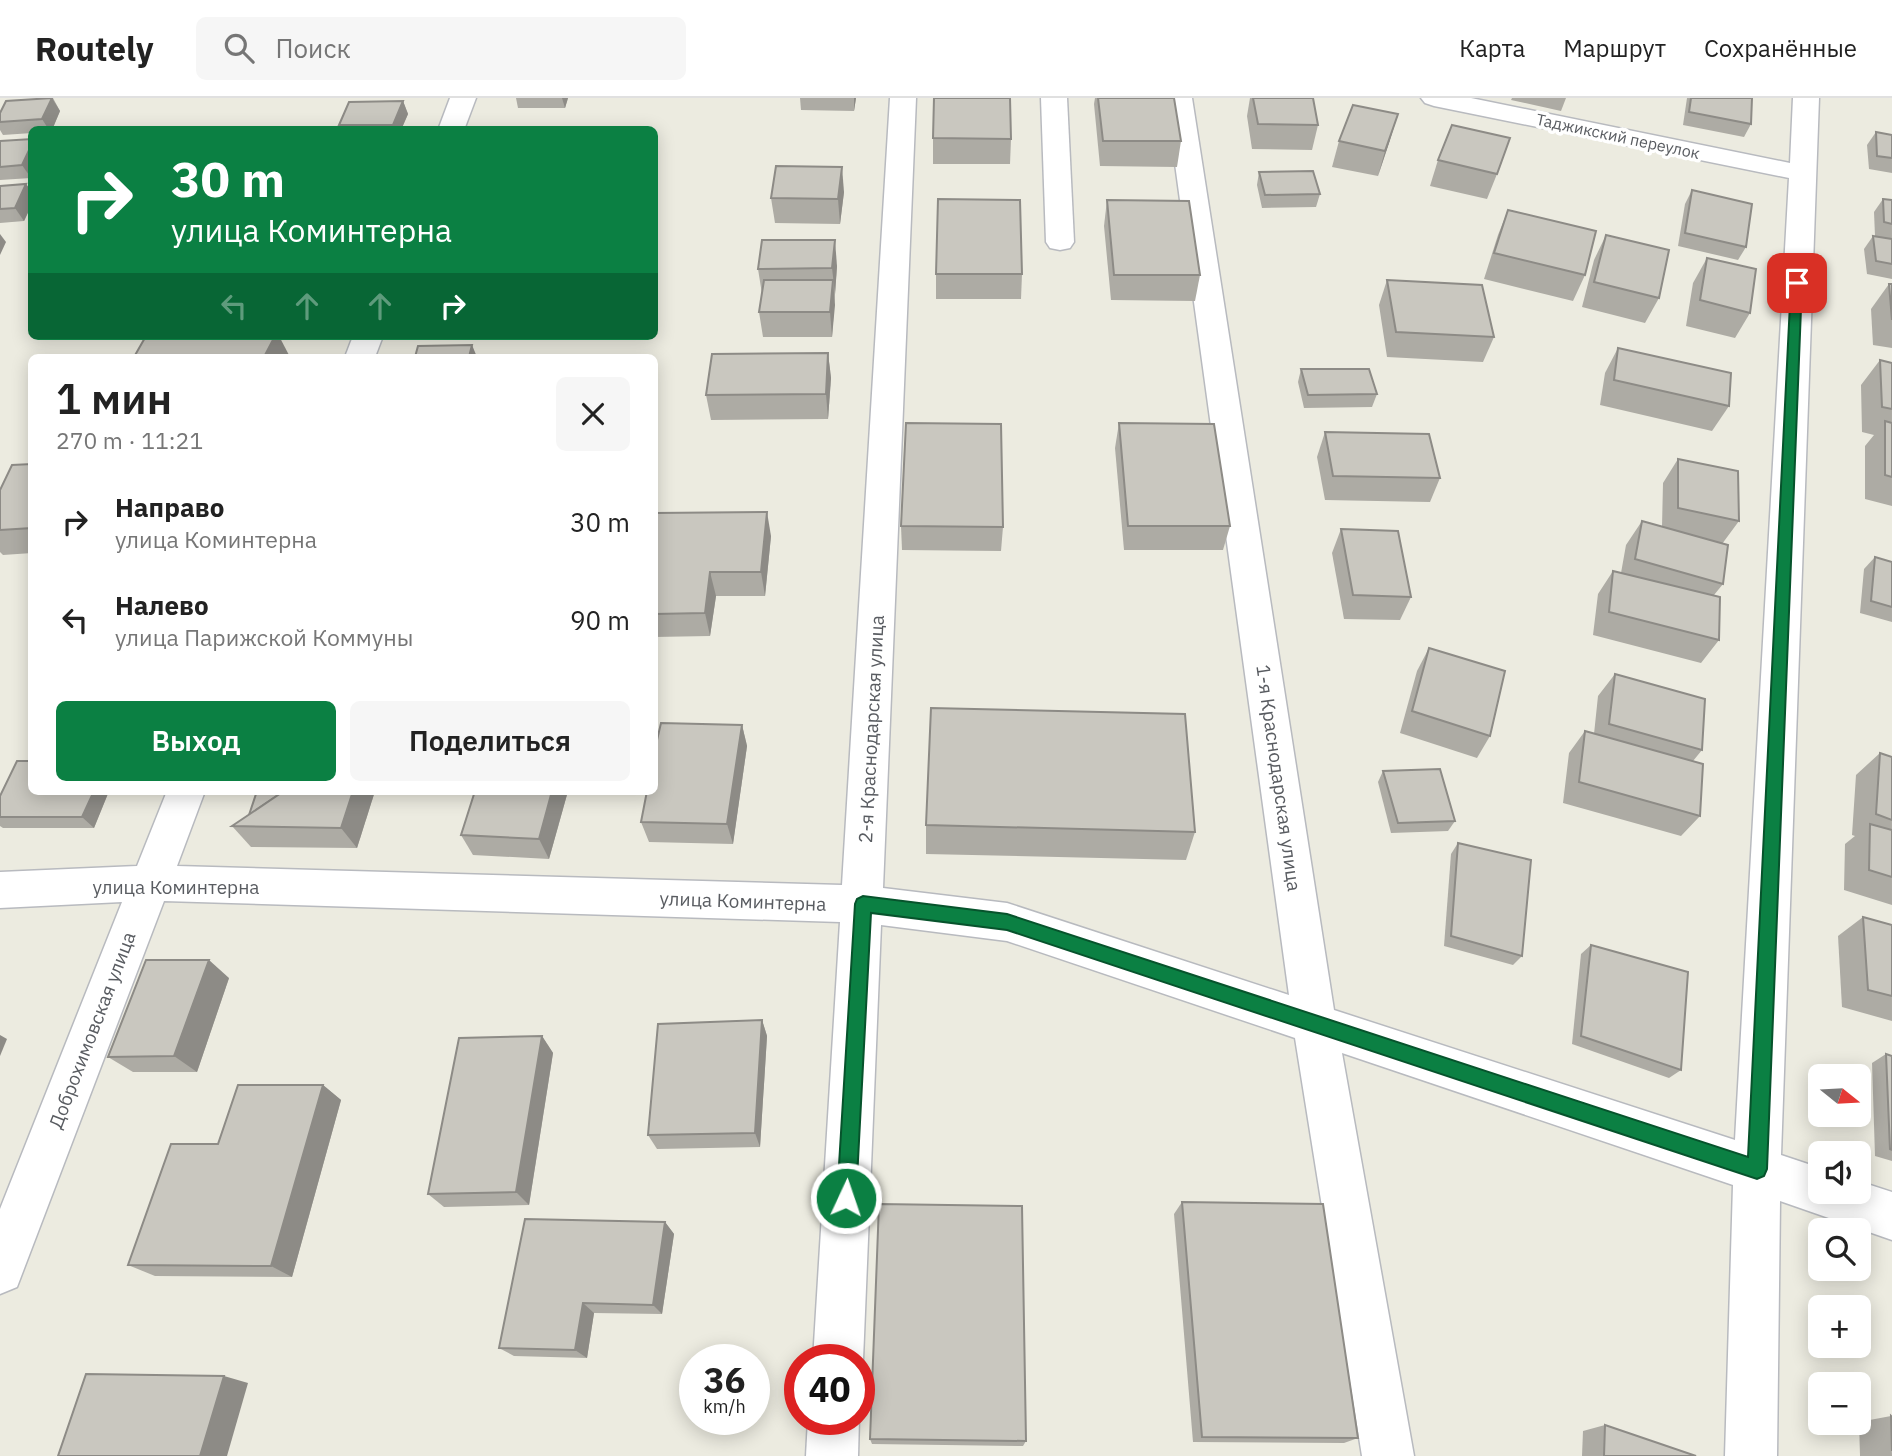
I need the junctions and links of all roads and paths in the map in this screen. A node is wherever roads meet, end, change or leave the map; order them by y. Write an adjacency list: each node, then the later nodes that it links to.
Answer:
1 (463, 98): 7 (street)
2 (902, 98): 13 (street, 2-я Краснодарская улица)
3 (1054, 98): 9 (street)
4 (1180, 98): 14 (street, 1-я Краснодарская улица)
5 (1434, 98): 8 (street, Таджикский переулок)
6 (1807, 98): 8 (street)
7 (452, 126)
8 (1801, 173): 15 (street)
9 (1060, 242)
10 (184, 795): 11 (street, Доброхимовская улица)
11 (149, 883): 12 (street, улица Коминтерна); 13 (street, улица Коминтерна); 19 (street, Доброхимовская улица)
12 (0, 890)
13 (863, 904): 14 (street, улица Коминтерна); 20 (street, 2-я Краснодарская улица)
14 (1315, 1025): 15 (street, улица Коминтерна); 23 (street, 1-я Краснодарская улица)
15 (1757, 1169): 16 (street, улица Коминтерна); 24 (street)
16 (1808, 1187)
17 (1858, 1204): 18 (street, улица Коминтерна)
18 (1892, 1216)
19 (0, 1270)
20 (839, 1344)
21 (833, 1435): 22 (street)
22 (832, 1456)
23 (1388, 1456)
24 (1751, 1456)

